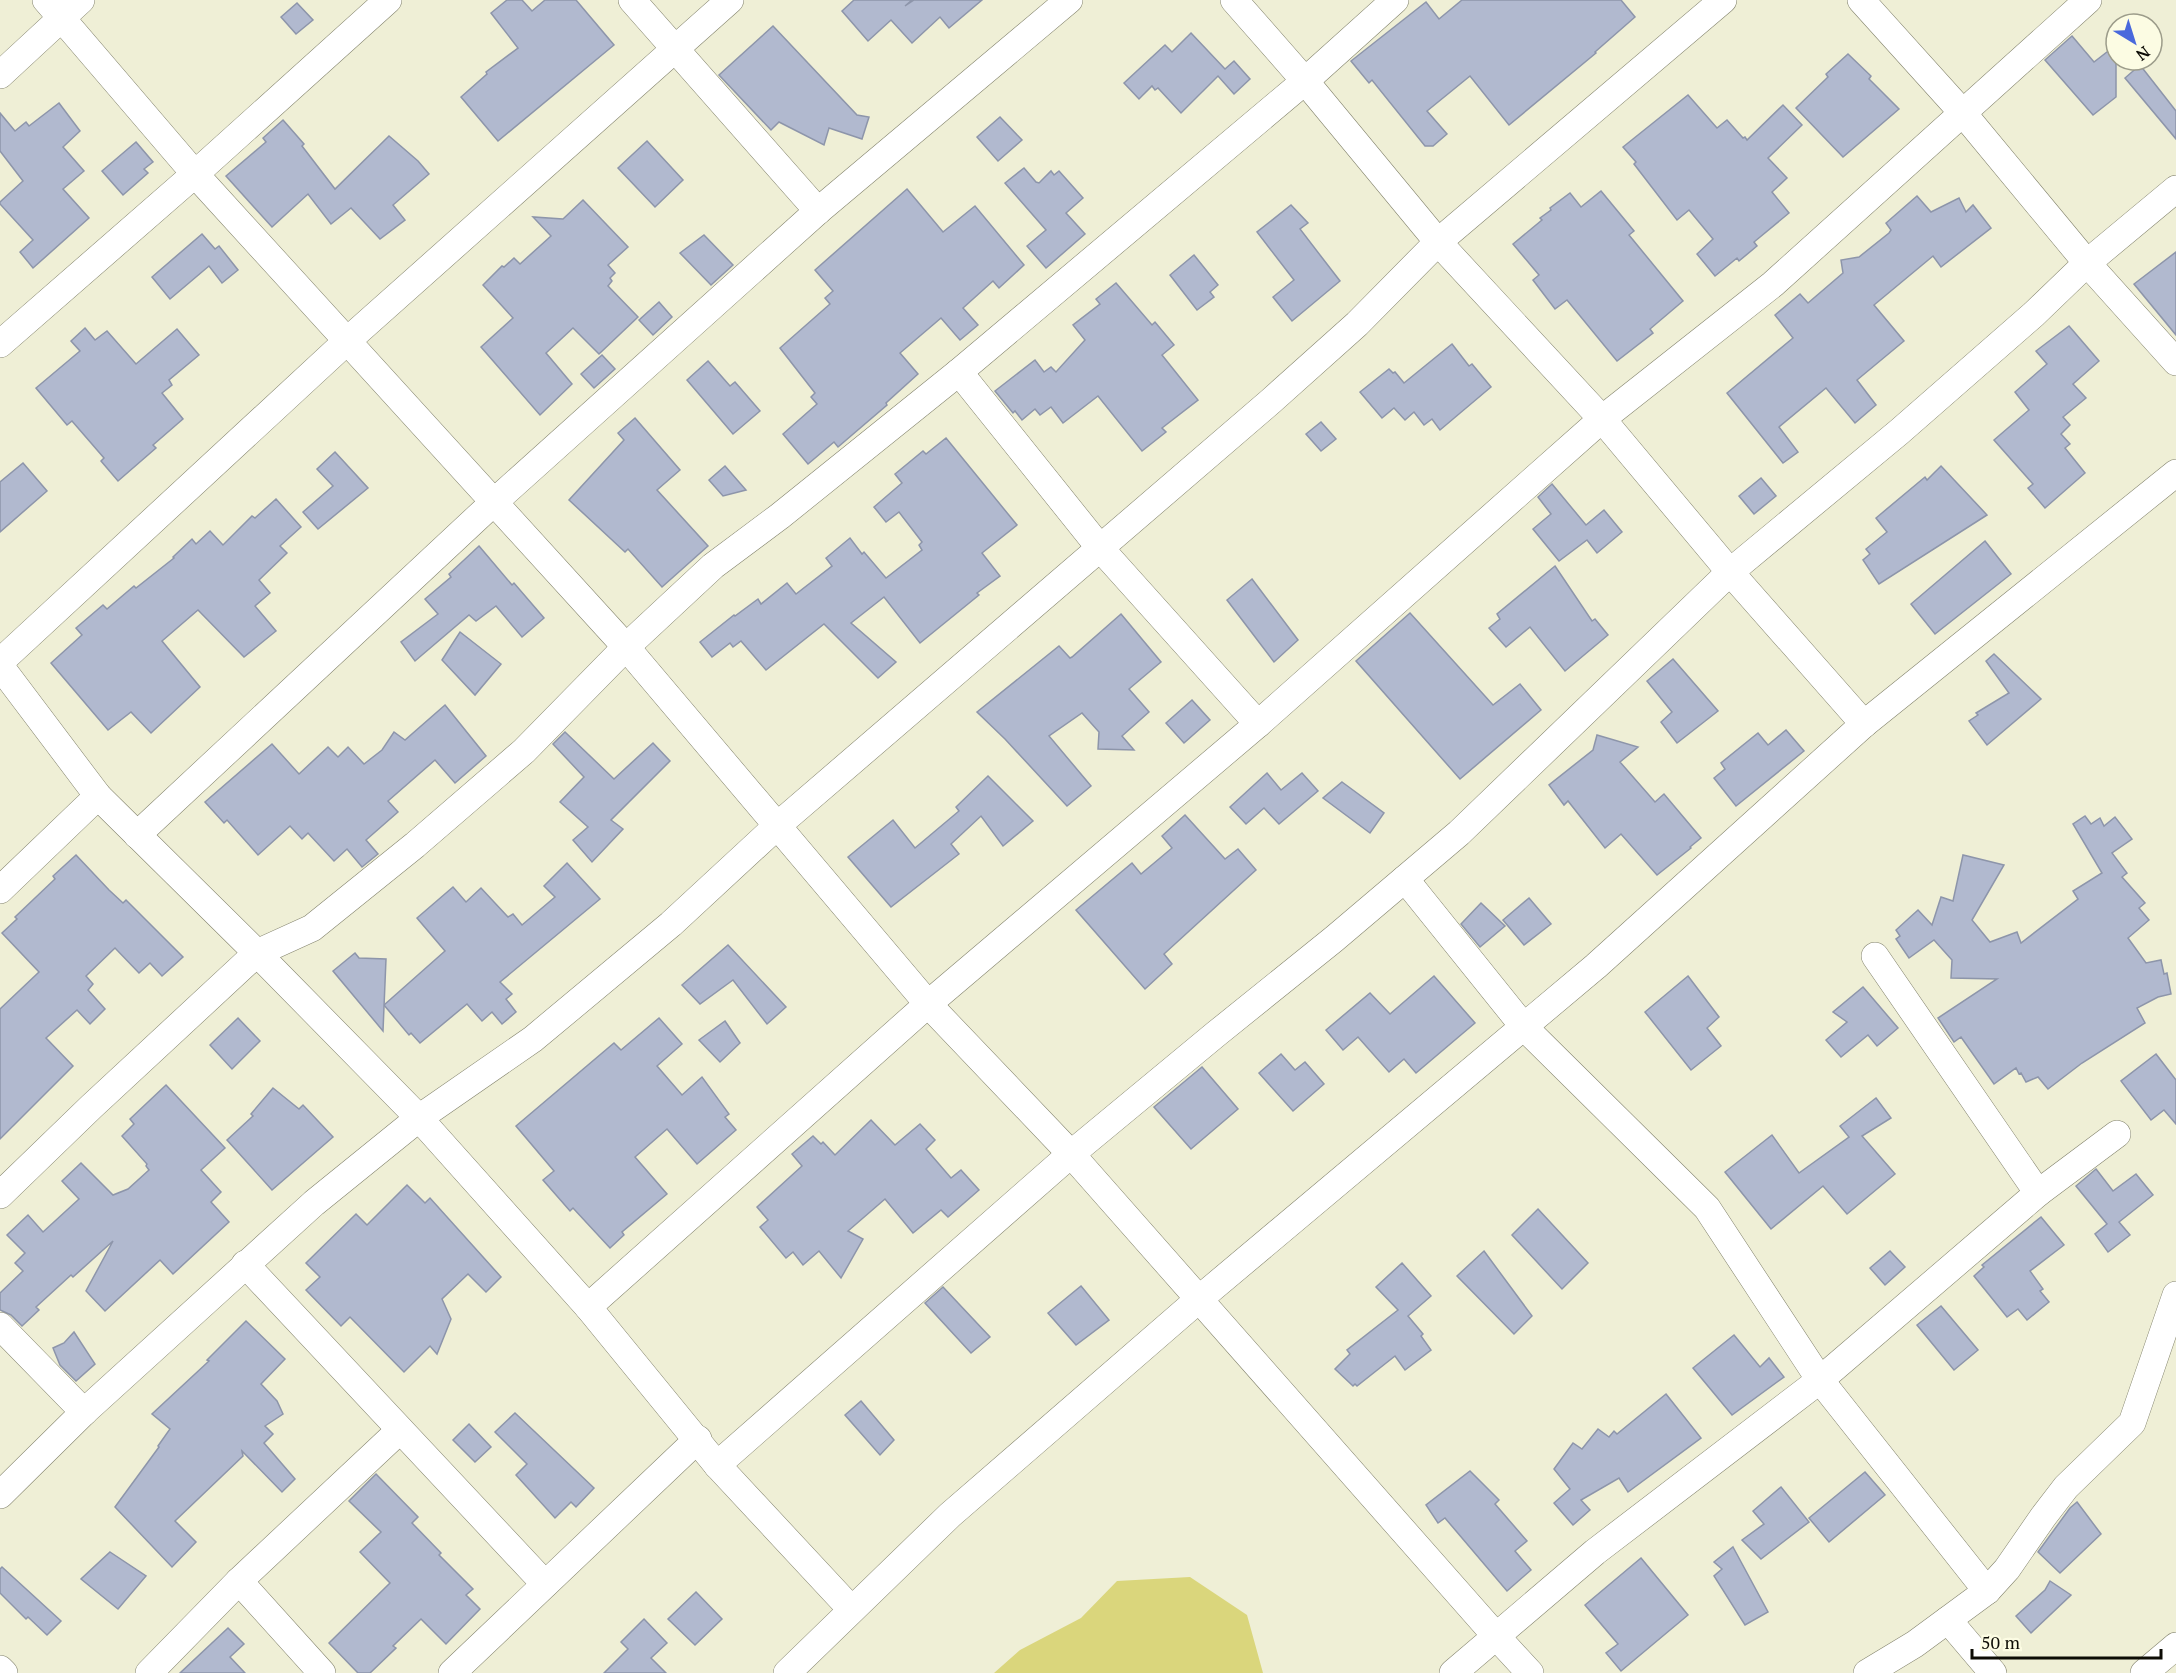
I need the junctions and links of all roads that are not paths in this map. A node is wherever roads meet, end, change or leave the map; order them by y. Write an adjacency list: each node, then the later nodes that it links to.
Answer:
1 (388, 0): 15 (street)
2 (632, 0): 11 (street)
3 (730, 0): 11 (street)
4 (1069, 0): 17 (street)
5 (1234, 0): 13 (street)
6 (1395, 0): 13 (street)
7 (1723, 0): 18 (street)
8 (1861, 0): 14 (street)
9 (2088, 0): 14 (street)
10 (63, 6): 12 (street); 15 (street)
11 (674, 49): 17 (street); 20 (street)
12 (0, 75)
13 (1305, 81): 18 (street); 23 (street)
14 (1962, 112): 19 (street); 24 (street)
15 (195, 174): 20 (street); 21 (street)
16 (2176, 189): 19 (street)
17 (818, 212): 26 (street)
18 (1438, 242): 24 (street); 27 (street)
19 (2087, 263): 22 (street); 28 (street)
20 (347, 341): 26 (street); 30 (street)
21 (0, 344)
22 (2176, 362)
23 (959, 372): 27 (street); 29 (street)
24 (1602, 419): 28 (street); 31 (street)
25 (2176, 473): 32 (street)
26 (494, 503): 29 (street); 35 (street)
27 (1100, 548): 31 (street); 34 (street)
28 (1730, 572): 32 (street); 36 (street)
29 (626, 647): 34 (street); 38 (street)
30 (0, 664): 33 (street)
31 (1258, 724): 40 (street)
32 (1864, 724): 41 (street)
33 (98, 796): 35 (street); 37 (street)
34 (778, 825): 40 (street); 42 (street)
35 (136, 835): 38 (street)
36 (1405, 879): 41 (street); 44 (street)
37 (0, 890)
38 (257, 953): 42 (street); 46 (street)
39 (1875, 956): 45 (street)
40 (928, 1004): 44 (street); 50 (street)
41 (1524, 1027): 49 (street); 52 (street)
42 (419, 1118): 47 (street); 50 (street)
43 (2117, 1134): 45 (street)
44 (1071, 1154): 49 (street); 56 (street)
45 (2038, 1193): 52 (street)
46 (0, 1196)
47 (245, 1264): 53 (street); 54 (street)
48 (2176, 1294): 60 (street)
49 (1198, 1300): 61 (street); 63 (street)
50 (588, 1307): 55 (street)
51 (0, 1326): 53 (street)
52 (1820, 1380): 60 (street); 63 (street)
53 (84, 1412): 57 (street)
54 (400, 1430): 58 (street); 59 (street)
55 (698, 1439): 56 (street); 59 (street)
56 (717, 1465): 61 (street)
57 (0, 1495)
58 (239, 1581): 67 (street); 68 (street)
59 (545, 1584): 69 (street)
60 (1987, 1592): 62 (street)
61 (851, 1609): 70 (street)
62 (1948, 1620): 73 (street); 74 (street)
63 (1496, 1636): 71 (street); 72 (street)
64 (2176, 1646): 75 (street)
65 (0, 1669): 66 (street)
66 (4, 1673)
67 (149, 1673)
68 (322, 1673)
69 (452, 1673)
70 (788, 1673)
71 (1453, 1673)
72 (1530, 1673)
73 (1867, 1673)
74 (1993, 1673)
75 (2144, 1673)

